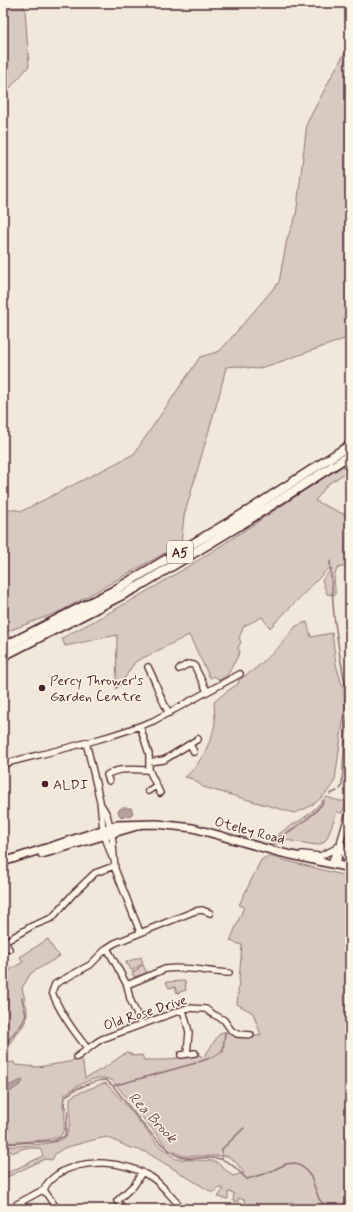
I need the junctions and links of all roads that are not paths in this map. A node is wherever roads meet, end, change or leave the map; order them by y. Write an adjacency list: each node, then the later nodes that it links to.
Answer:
1 (350, 446): 3 (highway, A5)
2 (350, 455): 4 (highway, A5)
3 (3, 647)
4 (3, 656)
5 (148, 667): 9 (street)
6 (179, 669): 8 (street)
7 (240, 674): 8 (street)
8 (207, 691): 9 (street)
9 (169, 713): 10 (street)
10 (140, 726): 12 (street); 15 (street)
11 (198, 739): 13 (street)
12 (86, 742): 16 (street); 23 (street)
13 (190, 744): 14 (street); 15 (street)
14 (194, 752)
15 (149, 762): 17 (street)
16 (3, 764)
17 (149, 770): 18 (street); 19 (street)
18 (106, 777)
19 (156, 786): 20 (street); 21 (street)
20 (148, 790)
21 (160, 793)
22 (350, 809): 24 (street)
23 (107, 832): 26 (main road, Oteley Road); 27 (main road, Oteley Road); 29 (street); 30 (main road, Oteley Road)
24 (341, 840): 25 (street); 28 (street); 31 (street)
25 (335, 849): 26 (street); 31 (street)
26 (278, 852): 31 (main road, Oteley Road)
27 (3, 862)
28 (350, 863)
29 (114, 864): 36 (street); 37 (street)
30 (3, 865)
31 (334, 865): 32 (main road, Oteley Road)
32 (350, 868)
33 (204, 911): 34 (street); 35 (street); 36 (street)
34 (210, 914)
35 (202, 918)
36 (140, 932): 38 (street)
37 (4, 942): 39 (street)
38 (107, 948): 43 (street); 49 (street)
39 (9, 949)
40 (221, 973): 41 (street); 42 (street); 43 (street)
41 (229, 973)
42 (220, 980)
43 (127, 985): 46 (street)
44 (183, 1010): 45 (street, Old Rose Drive); 46 (street, Old Rose Drive); 50 (street)
45 (224, 1020): 47 (street); 48 (street, Old Rose Drive)
46 (141, 1024): 49 (street, Old Rose Drive)
47 (220, 1026)
48 (251, 1035)
49 (88, 1049): 51 (street, Old Rose Drive)
50 (195, 1054)
51 (77, 1057)
52 (142, 1172): 53 (street); 54 (street); 55 (street)
53 (44, 1190): 56 (street); 57 (street)
54 (122, 1207)
55 (181, 1208)
56 (24, 1209)
57 (57, 1209)

